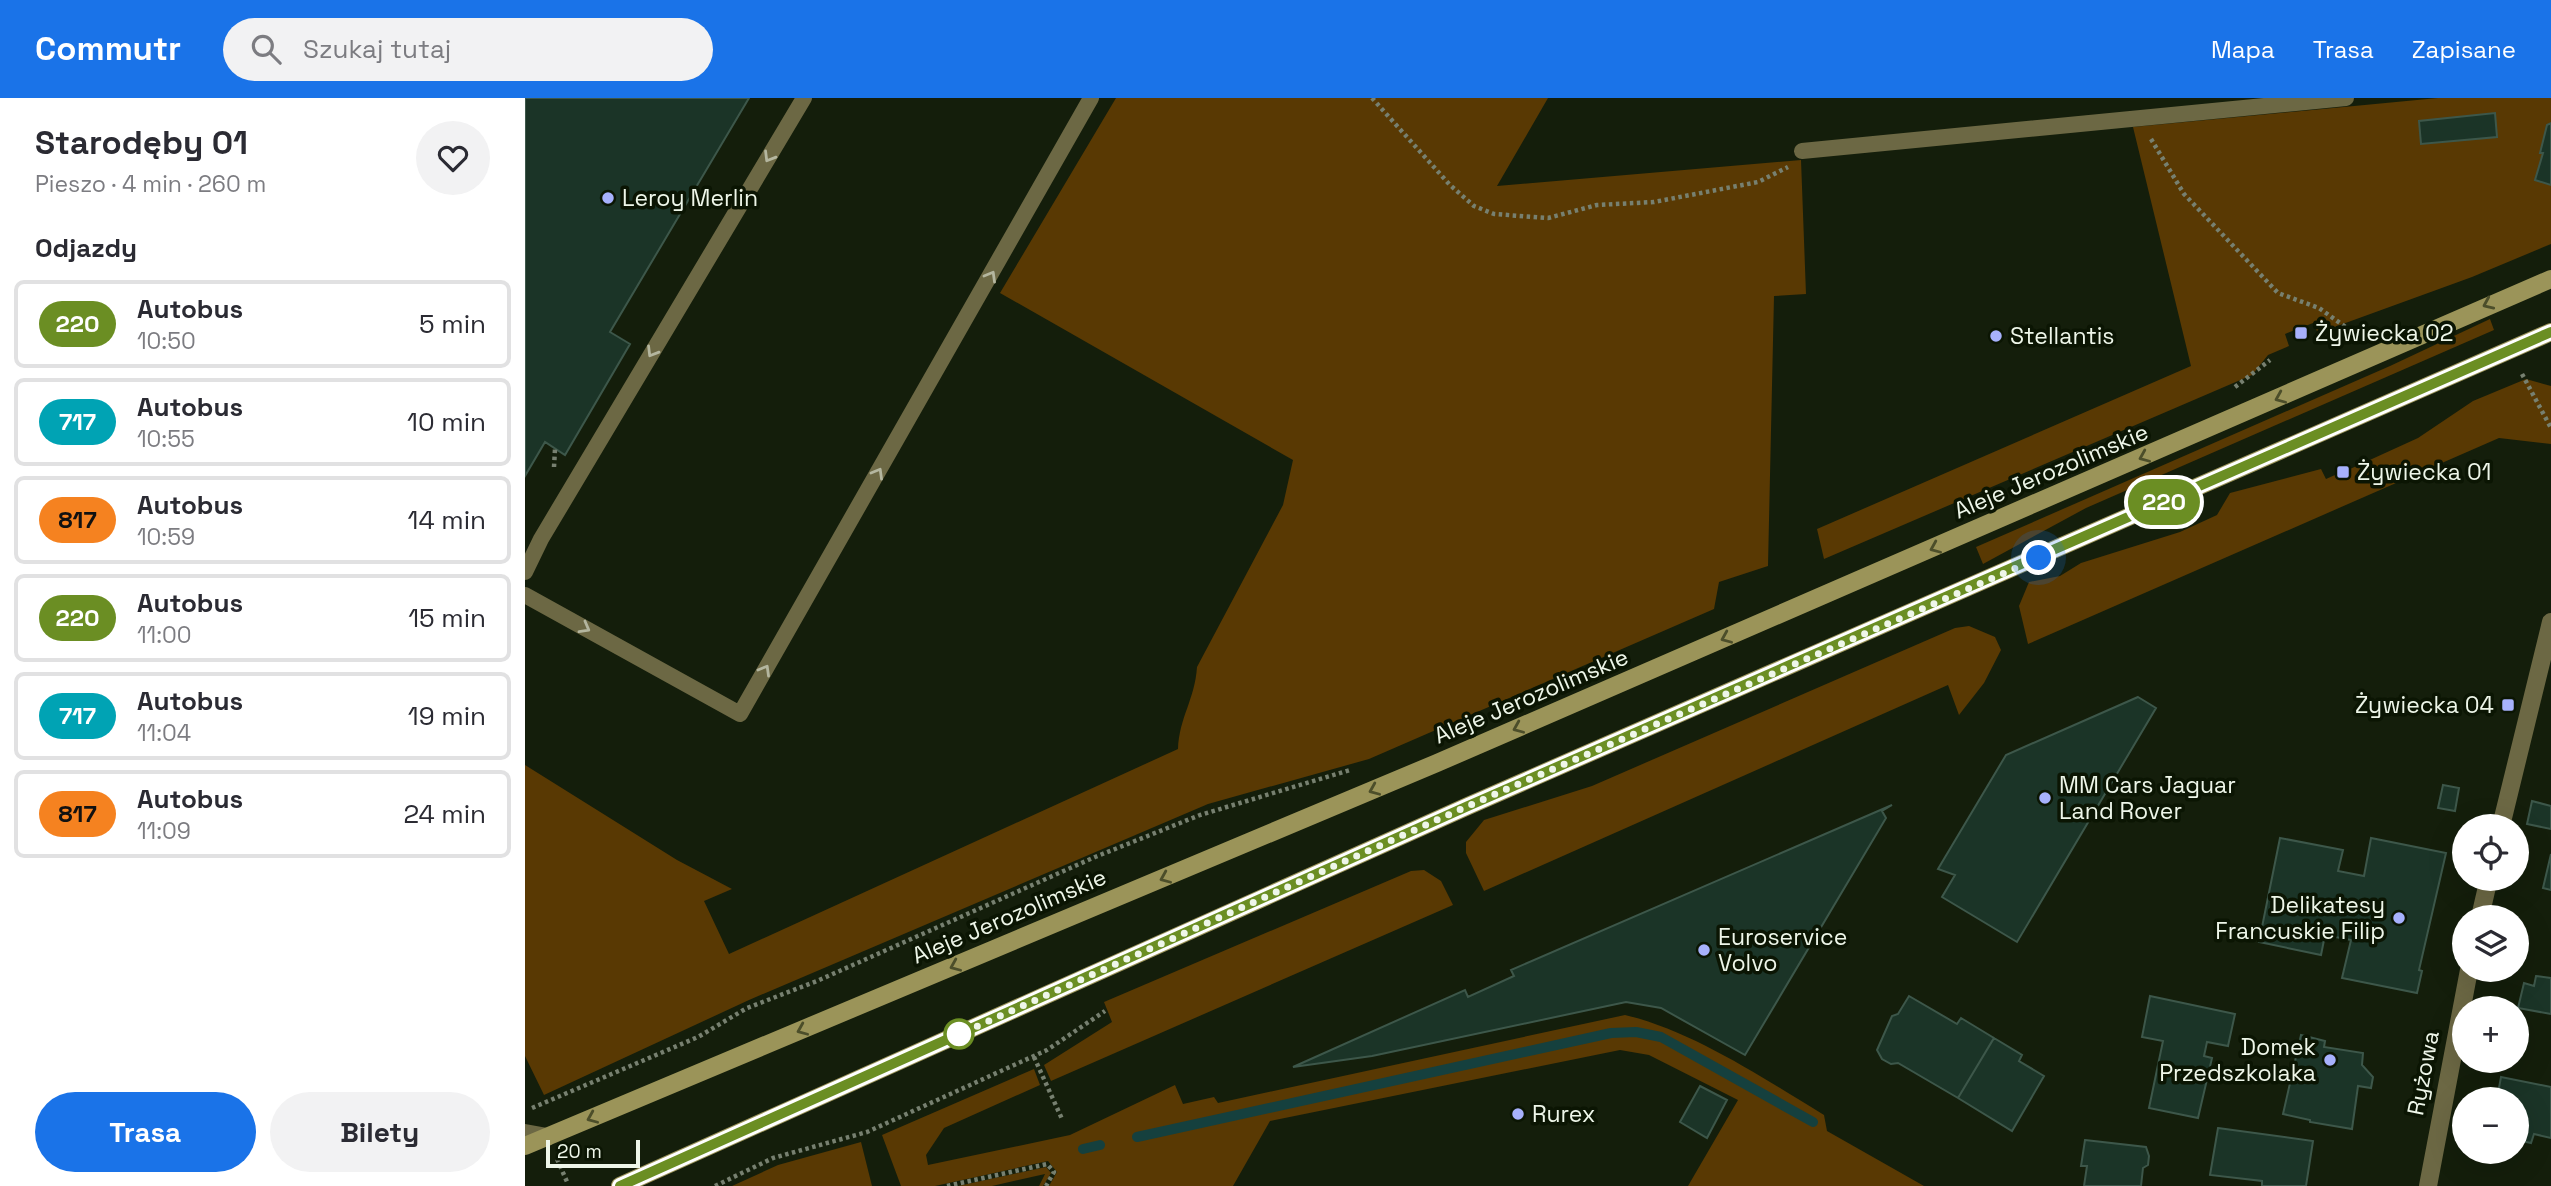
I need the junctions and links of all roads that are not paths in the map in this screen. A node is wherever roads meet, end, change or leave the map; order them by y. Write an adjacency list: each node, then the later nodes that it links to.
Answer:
1 (803, 98): 7 (lane, one-way to 7)
2 (1091, 98): 8 (lane, one-way to 2)
3 (2346, 98): 4 (lane)
4 (1802, 151)
5 (2551, 279): 13 (main road, Aleje Jerozolimskie, one-way to 13)
6 (2551, 332): 15 (main road)
7 (525, 572)
8 (525, 595)
9 (2551, 623): 10 (street)
10 (2504, 814)
11 (2467, 982): 16 (street, Ryżowa)
12 (525, 1133): 13 (street)
13 (547, 1137): 14 (main road, Aleje Jerozolimskie)
14 (525, 1146)
15 (619, 1186)
16 (2428, 1186)

